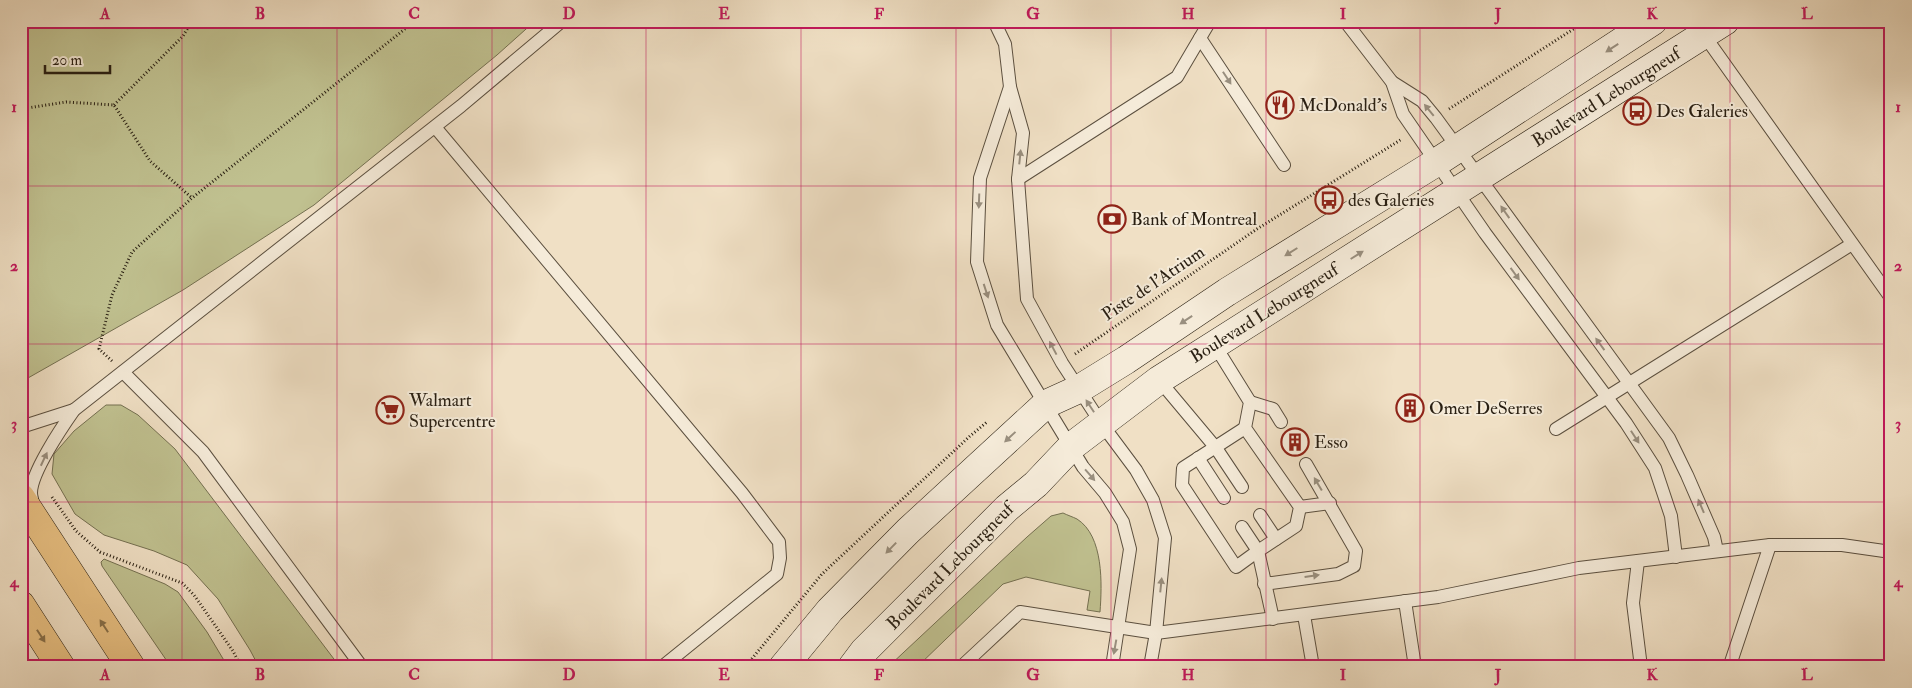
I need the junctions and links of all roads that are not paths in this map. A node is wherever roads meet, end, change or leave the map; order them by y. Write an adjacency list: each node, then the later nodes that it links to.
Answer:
1 (562, 21): 10 (lane)
2 (994, 21): 9 (lane)
3 (1210, 21): 7 (lane)
4 (1346, 21): 8 (lane)
5 (1653, 21): 11 (main road, Boulevard Lebourgneuf, one-way to 11)
6 (1715, 28): 14 (main road, Boulevard Lebourgneuf); 15 (lane)
7 (1200, 38): 12 (lane, one-way to 12); 13 (lane)
8 (1392, 82): 11 (lane); 11 (lane, one-way to 8)
9 (1010, 87): 13 (lane, one-way to 9); 24 (lane, one-way to 24)
10 (435, 127): 18 (lane); 60 (lane)
11 (1448, 155): 14 (lane); 14 (lane); 21 (main road, Boulevard Lebourgneuf, one-way to 21)
12 (1284, 165)
13 (1018, 179): 21 (lane, one-way to 13)
14 (1469, 184): 17 (main road, Boulevard Lebourgneuf, one-way to 14); 20 (lane, one-way to 14); 22 (lane, one-way to 22)
15 (1852, 244): 16 (lane); 20 (lane)
16 (1891, 298)
17 (1214, 344): 19 (main road, Boulevard Lebourgneuf); 23 (lane)
18 (123, 372): 25 (lane); 59 (lane)
19 (1159, 380): 27 (main road, Boulevard Lebourgneuf); 32 (lane)
20 (1629, 383): 22 (lane); 46 (lane, one-way to 20)
21 (1079, 389): 24 (main road, Boulevard Lebourgneuf); 27 (lane, one-way to 21)
22 (1607, 397): 30 (lane); 48 (lane, one-way to 48)
23 (1250, 402): 26 (lane); 29 (lane)
24 (1046, 404): 31 (lane); 61 (main road, Boulevard Lebourgneuf, one-way to 61)
25 (74, 410): 28 (lane); 41 (lane, one-way to 25)
26 (1280, 422)
27 (1101, 423): 31 (main road, Boulevard Lebourgneuf); 56 (lane, one-way to 27)
28 (21, 427)
29 (1245, 428): 32 (lane); 39 (lane)
30 (1556, 429)
31 (1072, 446): 55 (lane, one-way to 55); 62 (main road, Boulevard Lebourgneuf)
32 (1216, 448): 33 (lane); 35 (lane)
33 (1198, 458): 37 (lane); 45 (lane)
34 (1306, 464): 38 (lane, one-way to 34)
35 (1242, 487)
36 (21, 498): 41 (highway)
37 (1224, 498)
38 (1330, 503): 39 (lane); 50 (lane, one-way to 38)
39 (1300, 507): 43 (lane)
40 (1260, 515): 43 (lane)
41 (37, 522): 58 (highway, one-way to 41)
42 (1242, 527): 45 (lane)
43 (1276, 539): 45 (lane)
44 (1770, 545): 46 (lane); 47 (lane); 69 (lane)
45 (1258, 551): 50 (lane)
46 (1717, 552): 48 (lane)
47 (1891, 552)
48 (1676, 556): 49 (lane)
49 (1638, 561): 51 (lane); 68 (lane)
50 (1264, 584): 54 (lane)
51 (1405, 601): 53 (lane); 67 (lane)
52 (21, 605): 57 (highway, one-way to 57)
53 (1304, 615): 54 (lane); 66 (lane)
54 (1273, 619): 56 (lane)
55 (1119, 628): 56 (lane); 63 (lane); 64 (lane, one-way to 64)
56 (1156, 633): 65 (lane)
57 (61, 667)
58 (131, 667)
59 (362, 667)
60 (662, 667)
61 (783, 667)
62 (852, 667)
63 (960, 667)
64 (1112, 667)
65 (1150, 667)
66 (1313, 667)
67 (1415, 667)
68 (1641, 667)
69 (1731, 667)

